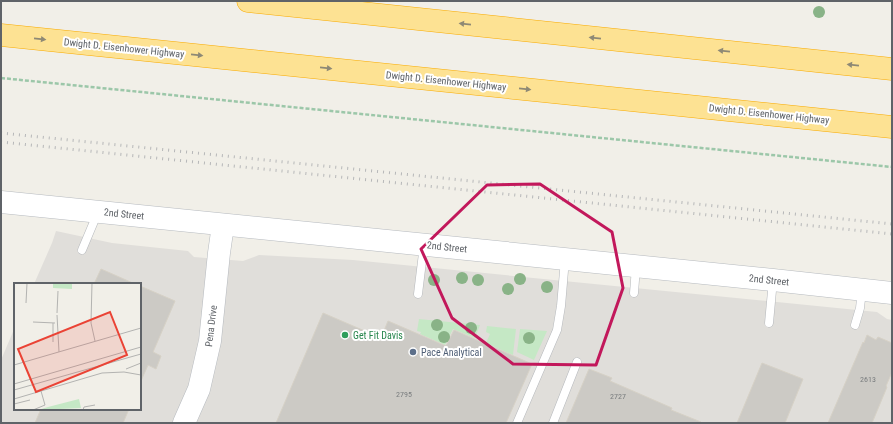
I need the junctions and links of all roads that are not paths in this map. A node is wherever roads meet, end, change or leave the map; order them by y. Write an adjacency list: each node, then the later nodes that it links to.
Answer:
1 (248, 1): 3 (highway, one-way to 1)
2 (1, 35): 4 (highway, Dwight D. Eisenhower Highway, one-way to 4)
3 (892, 69)
4 (892, 126)
5 (1, 202): 6 (street, 2nd Street)
6 (98, 212): 7 (street, 2nd Street); 9 (lane)
7 (223, 225): 8 (street, 2nd Street); 20 (street, Pena Drive)
8 (424, 244): 10 (street, 2nd Street); 16 (lane)
9 (82, 250)
10 (565, 259): 11 (street, 2nd Street); 21 (lane)
11 (636, 266): 12 (street, 2nd Street); 14 (lane)
12 (773, 280): 13 (street, 2nd Street); 17 (lane)
13 (862, 290): 15 (street, 2nd Street); 18 (lane)
14 (634, 293)
15 (892, 293)
16 (418, 294)
17 (769, 323)
18 (855, 325)
19 (577, 362): 22 (lane)
20 (184, 423)
21 (517, 423)
22 (553, 423)

